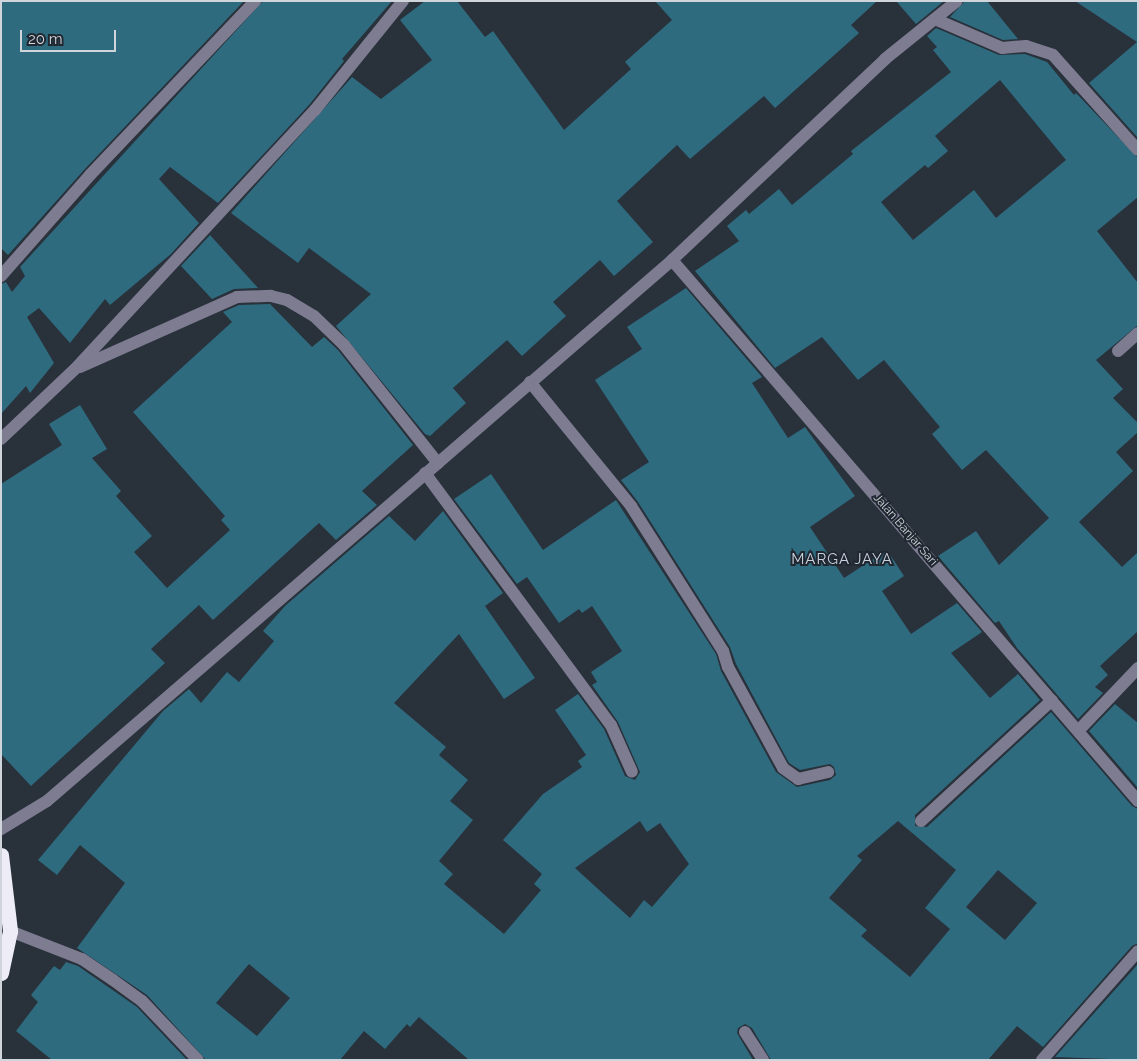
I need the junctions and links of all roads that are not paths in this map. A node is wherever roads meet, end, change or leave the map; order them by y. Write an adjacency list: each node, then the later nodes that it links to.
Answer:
1 (255, 1): 7 (street)
2 (403, 1): 10 (street)
3 (957, 1): 4 (street)
4 (937, 20): 5 (street); 6 (street)
5 (1138, 150)
6 (672, 260): 11 (street); 16 (street, Jalan Banjar Sari)
7 (1, 276)
8 (1138, 333): 9 (street)
9 (1118, 351)
10 (75, 369): 12 (street); 13 (street)
11 (530, 382): 13 (street); 19 (street)
12 (1, 439)
13 (438, 463): 14 (street)
14 (425, 473): 18 (street); 22 (street)
15 (1138, 668): 17 (street)
16 (1052, 700): 17 (street, Jalan Banjar Sari); 21 (street)
17 (1079, 730): 20 (street, Jalan Banjar Sari)
18 (632, 772)
19 (828, 772)
20 (1138, 801)
21 (921, 821)
22 (1, 829)
23 (1, 855): 24 (highway)
24 (10, 931): 26 (highway); 28 (street)
25 (1138, 950): 30 (street)
26 (1, 973)
27 (745, 1032): 29 (street)
28 (198, 1060)
29 (763, 1060)
30 (1042, 1060)

